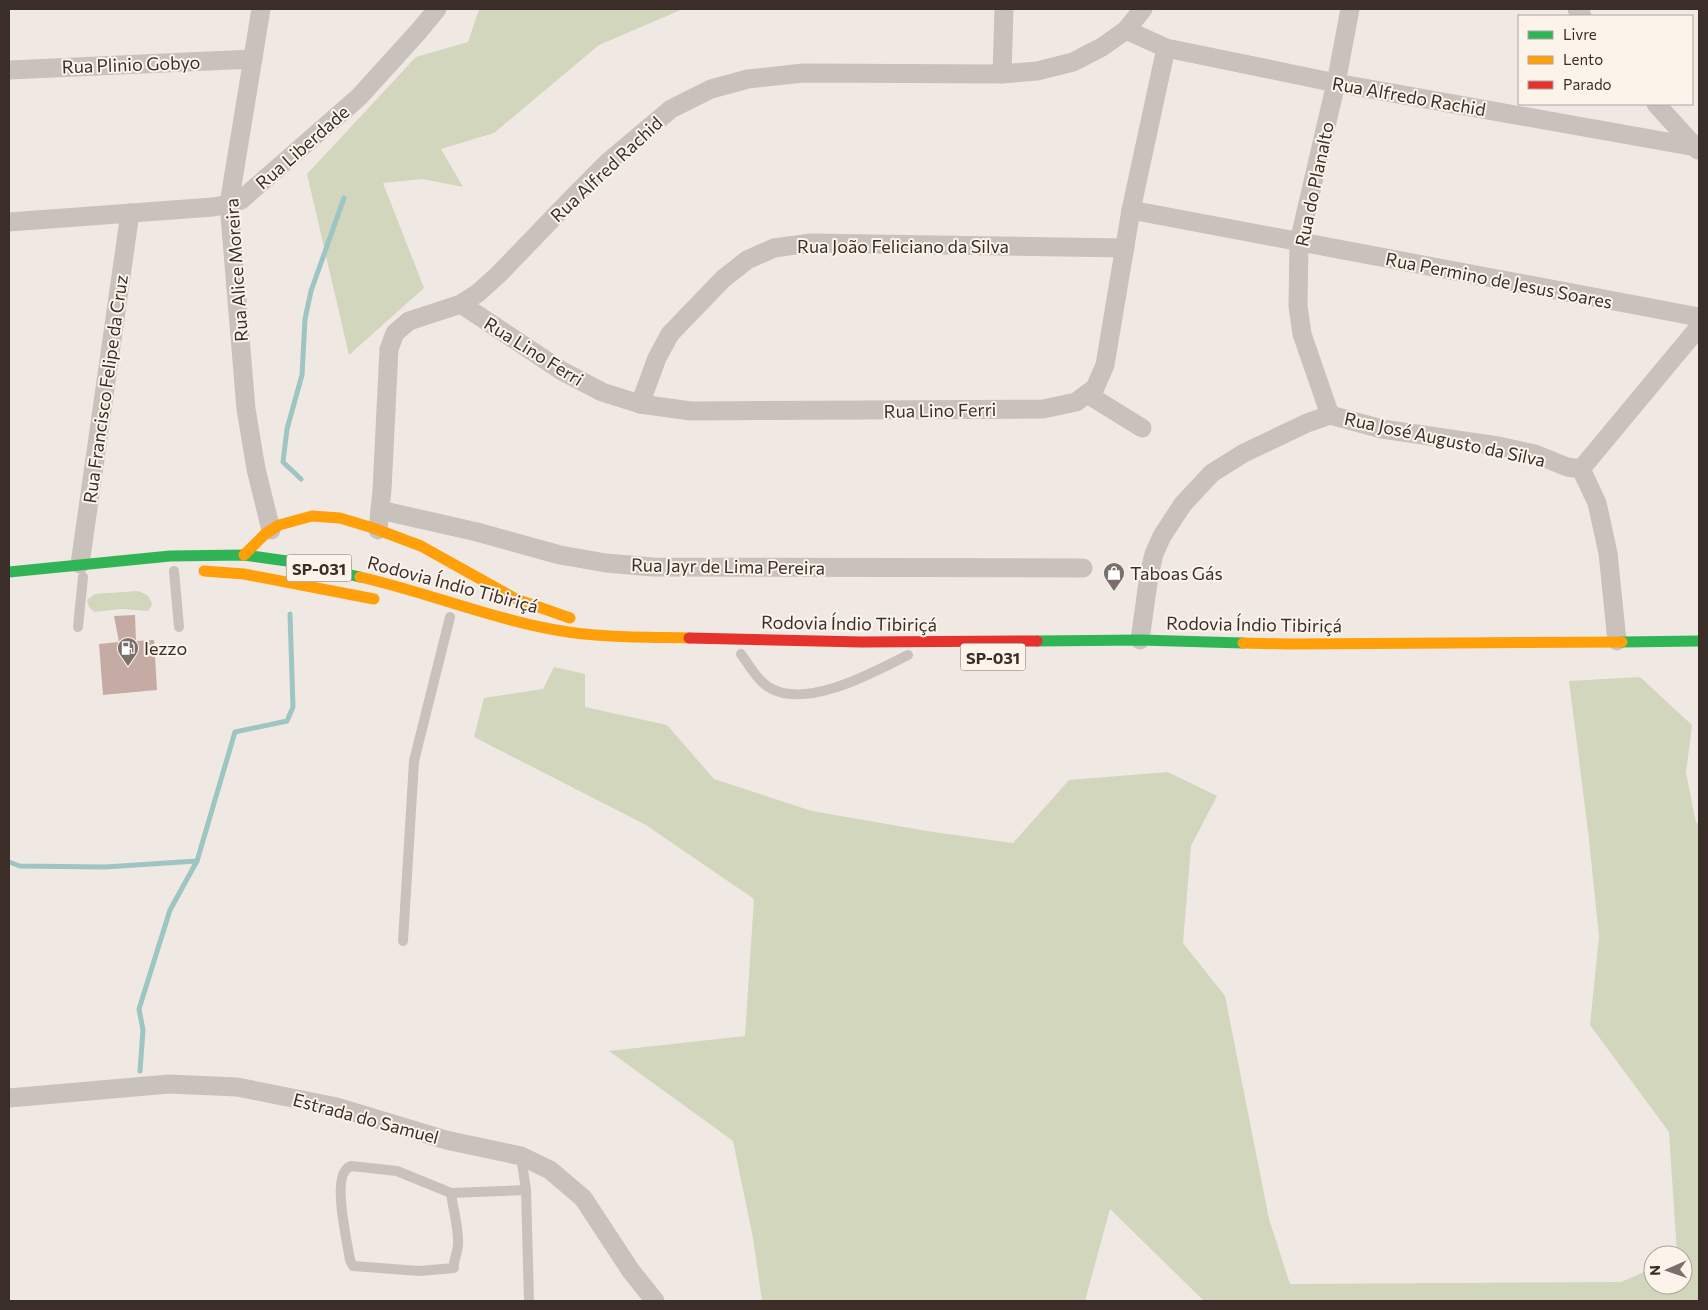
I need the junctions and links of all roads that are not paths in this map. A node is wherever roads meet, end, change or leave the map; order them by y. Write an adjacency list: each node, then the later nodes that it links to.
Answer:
1 (262, 9): 8 (street, Rua Alice Moreira)
2 (437, 9): 14 (street, Rua Liberdade)
3 (1004, 9): 10 (street)
4 (1143, 9): 6 (street, Rua Alfred Rachid)
5 (1350, 9): 11 (street, Rua do Planalto)
6 (1126, 30): 7 (street, Rua Alfredo Rachid); 10 (street, Rua Alfred Rachid)
7 (1166, 48): 11 (street, Rua Alfredo Rachid); 15 (street, Rua Lino Ferri)
8 (253, 59): 9 (street, Rua Plinio Gobyo); 14 (street, Rua Alice Moreira)
9 (9, 70)
10 (1002, 74): 20 (street, Rua Alfred Rachid)
11 (1336, 82): 13 (street, Rua Alfredo Rachid); 18 (street, Rua do Planalto)
12 (1657, 105): 13 (street)
13 (1698, 149)
14 (229, 204): 16 (street, Rua Liberdade); 29 (street, Rua Alice Moreira)
15 (1131, 210): 18 (street); 19 (street, Rua Lino Ferri)
16 (130, 213): 17 (street, Rua Liberdade); 35 (street, Rua Francisco Felipe da Cruz)
17 (9, 222)
18 (1300, 242): 21 (street, Rua Permino de Jesus Soares); 25 (street, Rua do Planalto)
19 (1125, 248): 23 (street, Rua Lino Ferri); 24 (street, Rua João Feliciano da Silva)
20 (461, 304): 24 (street, Rua Lino Ferri); 28 (street, Rua Alfred Rachid)
21 (1699, 317)
22 (1699, 327): 27 (street)
23 (1087, 394): 24 (street, Rua Lino Ferri); 26 (street)
24 (640, 404)
25 (1330, 416): 27 (street, Rua José Augusto da Silva); 41 (street, Rua José Augusto da Silva)
26 (1142, 428)
27 (1580, 469): 42 (street)
28 (380, 510): 30 (street, Rua Alfred Rachid); 32 (street, Rua Jayr de Lima Pereira)
29 (271, 530): 30 (highway); 31 (highway)
30 (378, 530): 40 (highway)
31 (244, 555): 35 (highway, Rodovia Índio Tibiriçá / SP-031); 40 (highway, Rodovia Índio Tibiriçá / SP-031)
32 (1083, 568)
33 (178, 571): 36 (highway, Rodovia Índio Tibiriçá / SP-031); 39 (lane)
34 (9, 572): 35 (highway, Rodovia Índio Tibiriçá / SP-031)
35 (82, 574): 38 (lane)
36 (385, 602)
37 (450, 617): 47 (lane)
38 (78, 627)
39 (178, 627)
40 (623, 636): 41 (highway, Rodovia Índio Tibiriçá / SP-031)
41 (1140, 640): 42 (highway, Rodovia Índio Tibiriçá / SP-031)
42 (1617, 641): 43 (highway, Rodovia Índio Tibiriçá / SP-031)
43 (1699, 641)
44 (741, 654): 46 (lane)
45 (879, 655): 46 (highway, Rodovia Índio Tibiriçá)
46 (913, 656)
47 (403, 941)
48 (9, 1098): 49 (street, Estrada do Samuel)
49 (521, 1156): 50 (lane); 53 (street, Estrada do Samuel)
50 (526, 1190): 51 (lane); 52 (lane)
51 (451, 1193): 51 (lane)
52 (529, 1301)
53 (656, 1301)

